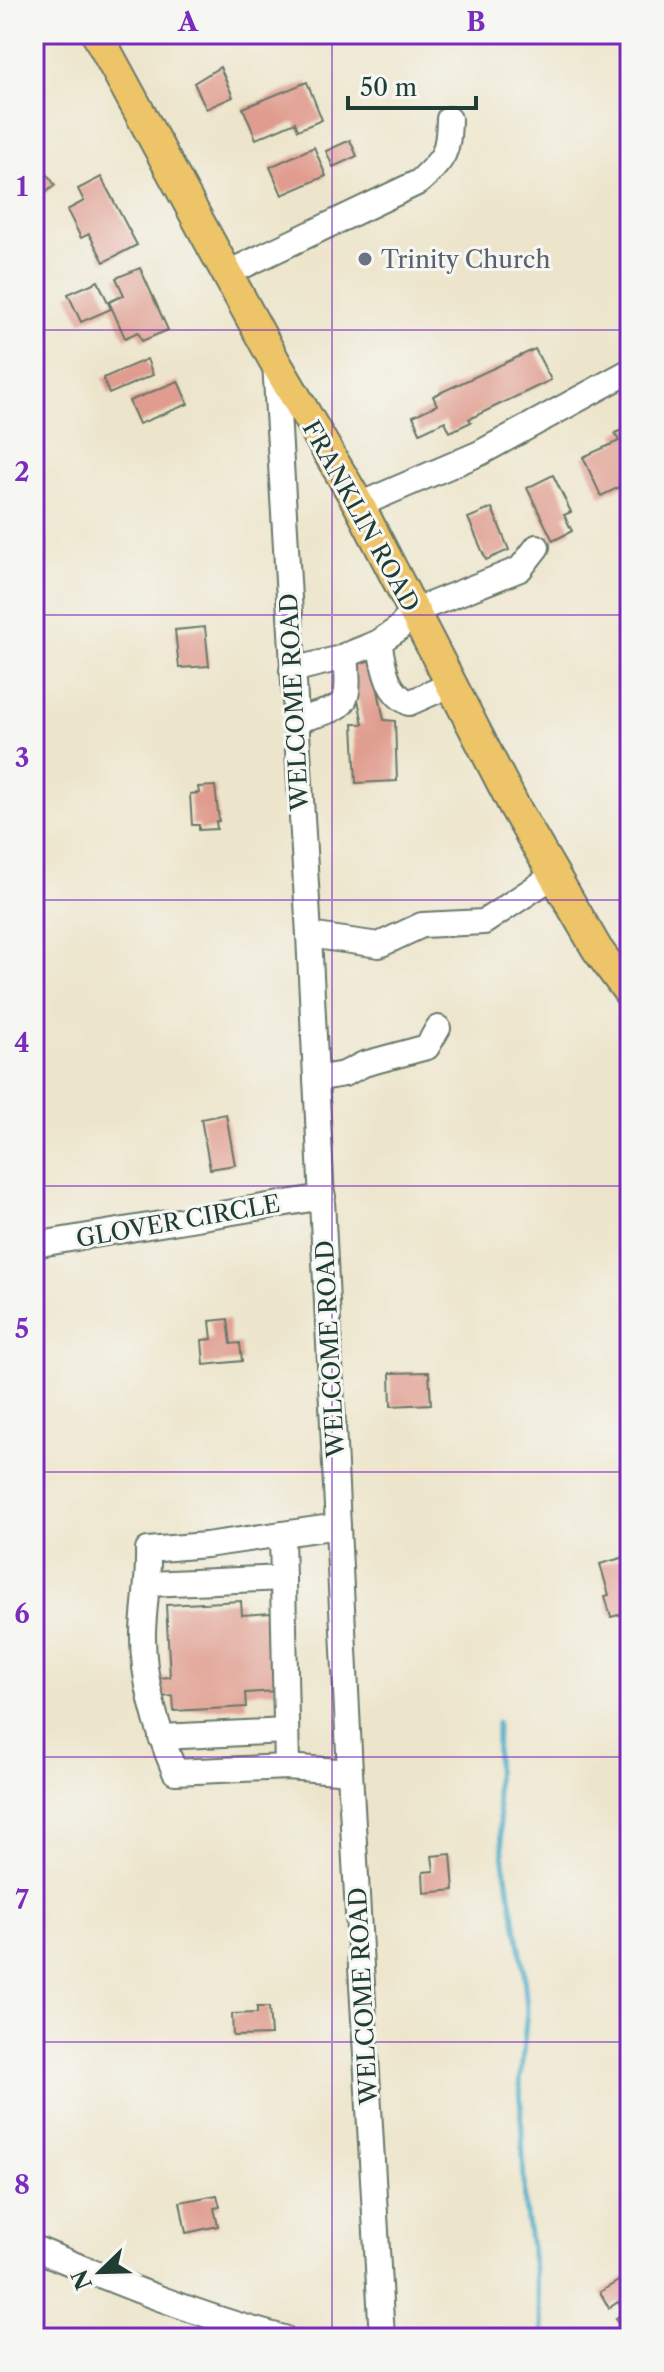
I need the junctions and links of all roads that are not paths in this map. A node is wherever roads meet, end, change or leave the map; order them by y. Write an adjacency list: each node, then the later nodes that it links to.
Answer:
1 (97, 34): 3 (main road, FRANKLIN ROAD)
2 (449, 119): 3 (street)
3 (228, 273): 4 (main road, FRANKLIN ROAD)
4 (274, 360): 6 (main road, FRANKLIN ROAD); 11 (street, WELCOME ROAD)
5 (630, 371): 6 (street)
6 (359, 505): 8 (main road, FRANKLIN ROAD)
7 (537, 547): 8 (street)
8 (414, 611): 9 (street); 12 (main road, FRANKLIN ROAD)
9 (379, 642): 10 (street); 12 (street)
10 (346, 655): 11 (street); 13 (street)
11 (292, 670): 13 (street, WELCOME ROAD)
12 (452, 684): 14 (main road, FRANKLIN ROAD)
13 (295, 721): 15 (street, WELCOME ROAD)
14 (553, 876): 15 (street); 16 (main road, FRANKLIN ROAD)
15 (309, 935): 18 (street, WELCOME ROAD)
16 (630, 994)
17 (438, 1028): 18 (street)
18 (316, 1079): 19 (street, WELCOME ROAD)
19 (323, 1197): 20 (street, GLOVER CIRCLE); 21 (street, WELCOME ROAD)
20 (34, 1245)
21 (338, 1526): 22 (street); 28 (street, WELCOME ROAD)
22 (282, 1535): 23 (street); 24 (street)
23 (283, 1578): 24 (street); 25 (street)
24 (149, 1584): 26 (street)
25 (286, 1731): 26 (street); 27 (street)
26 (161, 1737): 27 (street)
27 (287, 1767): 28 (street)
28 (350, 1772): 31 (street, WELCOME ROAD)
29 (34, 2248): 30 (street)
30 (284, 2338)
31 (382, 2338)

